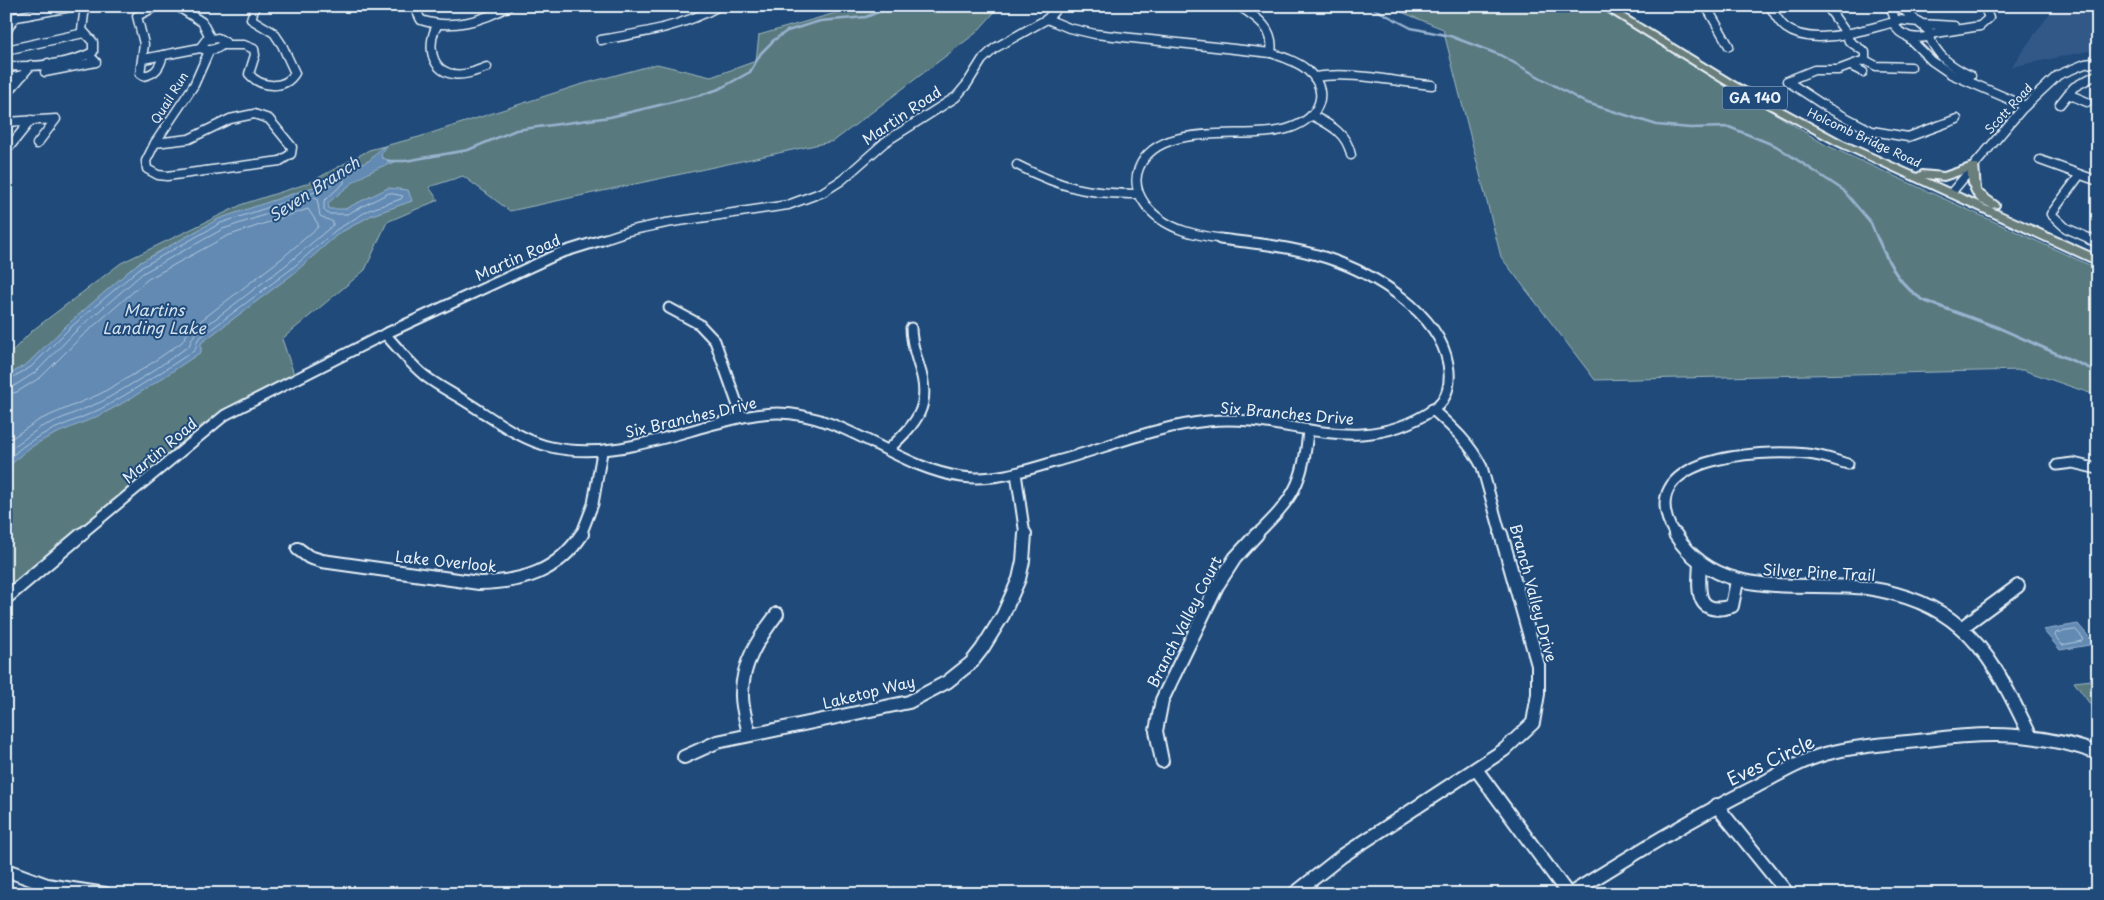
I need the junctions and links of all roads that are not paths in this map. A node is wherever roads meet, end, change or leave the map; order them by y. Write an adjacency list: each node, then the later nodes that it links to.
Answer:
1 (76, 6): 18 (street)
2 (86, 6): 26 (street)
3 (157, 6): 39 (street)
4 (177, 6): 30 (street)
5 (255, 6): 32 (street)
6 (414, 6): 22 (street)
7 (509, 6): 22 (street)
8 (719, 6): 31 (street)
9 (1060, 6): 19 (street, Martin Road)
10 (1239, 6): 37 (street)
11 (1603, 6): 69 (main road, Holcomb Bridge Road / GA 140)
12 (1706, 6): 33 (street)
13 (1770, 6): 27 (street)
14 (1827, 6): 27 (street)
15 (1890, 6): 20 (street)
16 (1899, 6): 21 (street)
17 (1984, 6): 23 (street)
18 (10, 19): 25 (street)
19 (1047, 19): 37 (street); 79 (street, Martin Road)
20 (1896, 22): 21 (street); 24 (street); 28 (street)
21 (1920, 23): 23 (street); 29 (street)
22 (438, 24): 46 (street)
23 (1965, 28): 29 (street)
24 (1863, 29): 27 (street); 28 (street)
25 (6, 32)
26 (84, 33): 35 (street); 43 (street)
27 (1846, 33): 40 (street)
28 (1905, 35): 29 (street); 56 (street)
29 (1930, 35): 56 (street)
30 (211, 39): 32 (street); 34 (street)
31 (601, 40)
32 (223, 45): 36 (street)
33 (1729, 46)
34 (200, 48): 36 (street); 38 (street)
35 (6, 50)
36 (209, 51): 62 (street, Quail Run)
37 (1271, 53): 50 (street)
38 (163, 55): 39 (street); 39 (street)
39 (143, 59)
40 (1865, 60): 44 (street); 45 (street)
41 (2098, 62): 56 (street, Scott Road)
42 (6, 66): 43 (street)
43 (31, 66): 49 (street)
44 (1851, 66): 47 (street); 59 (street)
45 (1911, 67)
46 (487, 68)
47 (1863, 72)
48 (2098, 74): 53 (street)
49 (23, 75): 51 (street); 54 (street)
50 (1314, 77): 52 (street); 58 (street)
51 (6, 79)
52 (1432, 85)
53 (2068, 94): 55 (street); 57 (street)
54 (6, 95)
55 (2088, 102)
56 (2028, 103): 68 (street, Scott Road)
57 (2060, 104)
58 (1313, 116): 65 (street); 73 (street)
59 (1957, 119)
60 (32, 120): 61 (street); 63 (street); 64 (street)
61 (6, 122)
62 (155, 143): 62 (street, Quail Run)
63 (37, 144)
64 (10, 145)
65 (1351, 155)
66 (2040, 160): 70 (street)
67 (1017, 165): 73 (street)
68 (1974, 166): 69 (main road); 72 (street, Scott Road); 74 (main road)
69 (1894, 167): 72 (main road, Holcomb Bridge Road / GA 140)
70 (2079, 176): 71 (street); 75 (street)
71 (2098, 182)
72 (1951, 193): 74 (main road, Holcomb Bridge Road / GA 140)
73 (1139, 194): 80 (street, Six Branches Drive)
74 (2024, 226): 76 (main road, Holcomb Bridge Road / GA 140)
75 (2098, 242)
76 (2098, 261)
77 (669, 308): 81 (street)
78 (911, 328): 83 (street)
79 (385, 334): 84 (street, Six Branches Drive); 93 (street, Martin Road)
80 (1432, 409): 82 (street, Six Branches Drive); 101 (street, Branch Valley Drive)
81 (742, 417): 83 (street, Six Branches Drive); 84 (street, Six Branches Drive)
82 (1308, 430): 88 (street, Six Branches Drive); 100 (street, Branch Valley Court)
83 (888, 450): 88 (street, Six Branches Drive)
84 (602, 452): 89 (street, Lake Overlook)
85 (1848, 464): 90 (street, Silver Pine Trail)
86 (2057, 466): 87 (street)
87 (2098, 469)
88 (1016, 473): 96 (street, Laketop Way)
89 (298, 549)
90 (1700, 562): 91 (street, Silver Pine Trail); 91 (street)
91 (1738, 581): 95 (street, Silver Pine Trail)
92 (2018, 586): 95 (street)
93 (6, 598)
94 (776, 614): 96 (street)
95 (1961, 628): 97 (street, Silver Pine Trail)
96 (749, 735): 99 (street, Laketop Way)
97 (2030, 735): 98 (street, Eves Circle); 102 (street, Eves Circle)
98 (2098, 754)
99 (684, 757)
100 (1162, 761)
101 (1476, 768): 105 (street, Branch Valley Drive); 106 (street)
102 (1716, 805): 106 (street, Eves Circle); 107 (street)
103 (6, 870): 104 (street)
104 (105, 894)
105 (1294, 894)
106 (1569, 894)
107 (1788, 894)

